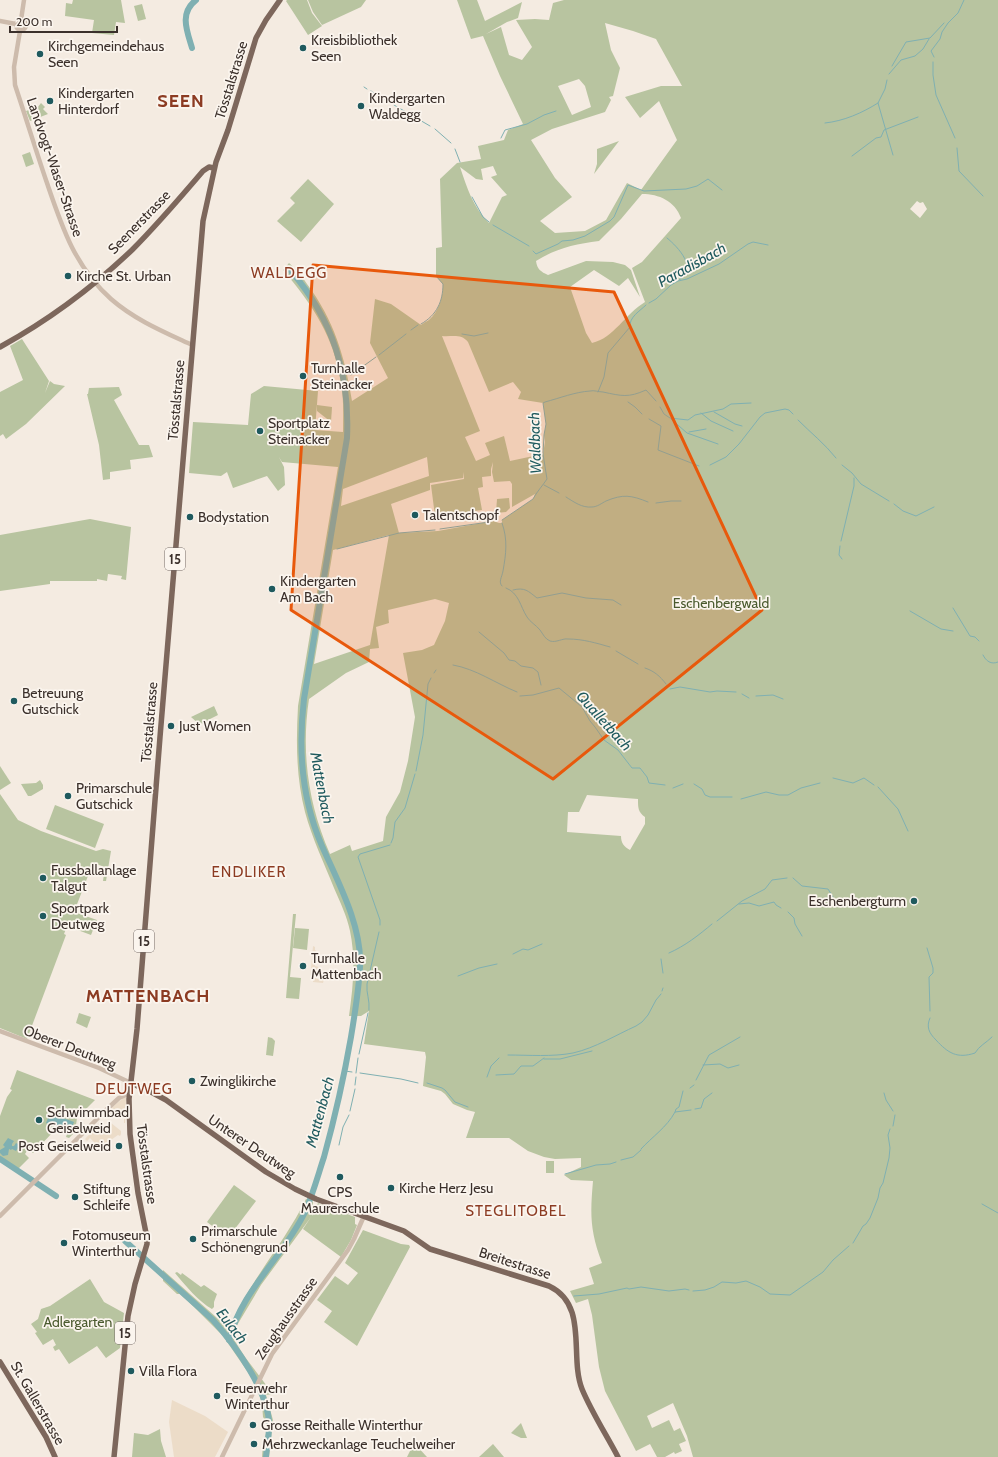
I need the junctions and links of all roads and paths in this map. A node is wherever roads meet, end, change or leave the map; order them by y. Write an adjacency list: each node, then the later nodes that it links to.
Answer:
1 (24, 0): 3 (street)
2 (280, 0): 7 (main road, Tösstalstrasse / 15)
3 (22, 20): 5 (street); 6 (street)
4 (0, 21): 5 (street)
5 (16, 24): 6 (street)
6 (20, 31): 8 (street, Landvogt-Waser-Strasse)
7 (214, 168): 8 (main road, Seenerstrasse); 10 (main road, Tösstalstrasse / 15)
8 (95, 283): 9 (main road, Seenerstrasse); 10 (street, Landvogt-Waser-Strasse)
9 (0, 346)
10 (192, 346): 12 (main road, Tösstalstrasse / 15)
11 (0, 1031): 12 (street, Oberer Deutweg)
12 (131, 1083): 13 (main road, Tösstalstrasse / 15); 15 (main road, Unterer Deutweg)
13 (130, 1093): 14 (street); 19 (main road, Tösstalstrasse / 15)
14 (0, 1216)
15 (364, 1216): 16 (main road, Unterer Deutweg); 20 (street, Zeughausstrasse)
16 (430, 1248): 21 (main road, Breitestrasse)
17 (0, 1362): 18 (main road, St. Gallerstrasse)
18 (55, 1457)
19 (114, 1457)
20 (222, 1457)
21 (618, 1457)

